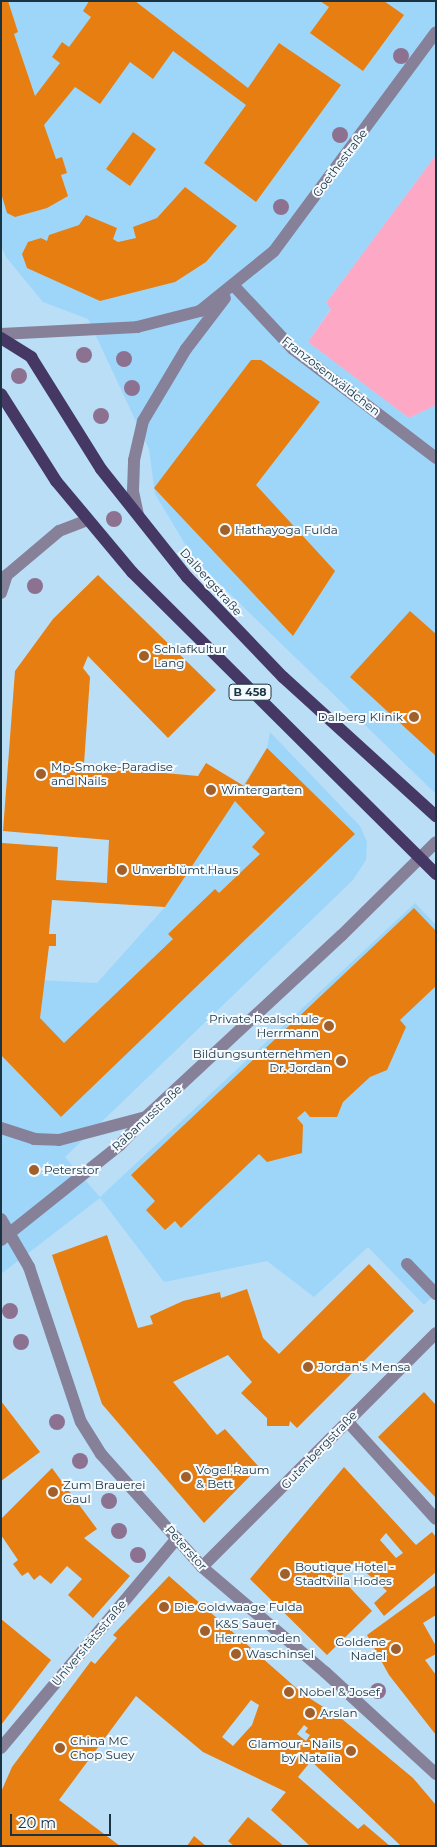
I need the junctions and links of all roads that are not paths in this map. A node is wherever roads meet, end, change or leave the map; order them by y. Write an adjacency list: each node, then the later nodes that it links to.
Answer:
1 (436, 32): 2 (street, Goethestraße)
2 (234, 286): 3 (street, Goethestraße); 6 (street, Franzosenwäldchen); 7 (street, Goethestraße)
3 (1, 334)
4 (1, 338): 7 (main road, Dalbergstraße / B 458)
5 (1, 394): 8 (main road, B 458)
6 (436, 458)
7 (138, 515): 10 (main road, Dalbergstraße / B 458)
8 (87, 520): 9 (street); 12 (main road, B 458)
9 (1, 593)
10 (436, 816)
11 (436, 842): 12 (street, Rabanusstraße)
12 (420, 858): 13 (main road, B 458); 14 (street, Rabanusstraße)
13 (436, 874)
14 (146, 1117): 15 (street); 17 (street, Rabanusstraße)
15 (1, 1128)
16 (1, 1219): 17 (street, Peterstor)
17 (5, 1236): 23 (street, Peterstor)
18 (407, 1264): 19 (street)
19 (436, 1294)
20 (436, 1333): 21 (street, Gutenbergstraße)
21 (347, 1421): 22 (street); 24 (street, Gutenbergstraße)
22 (436, 1518)
23 (177, 1538): 24 (street, Peterstor); 25 (street, Universitätsstraße)
24 (202, 1567): 26 (street, Peterstor)
25 (1, 1748)
26 (436, 1774)

